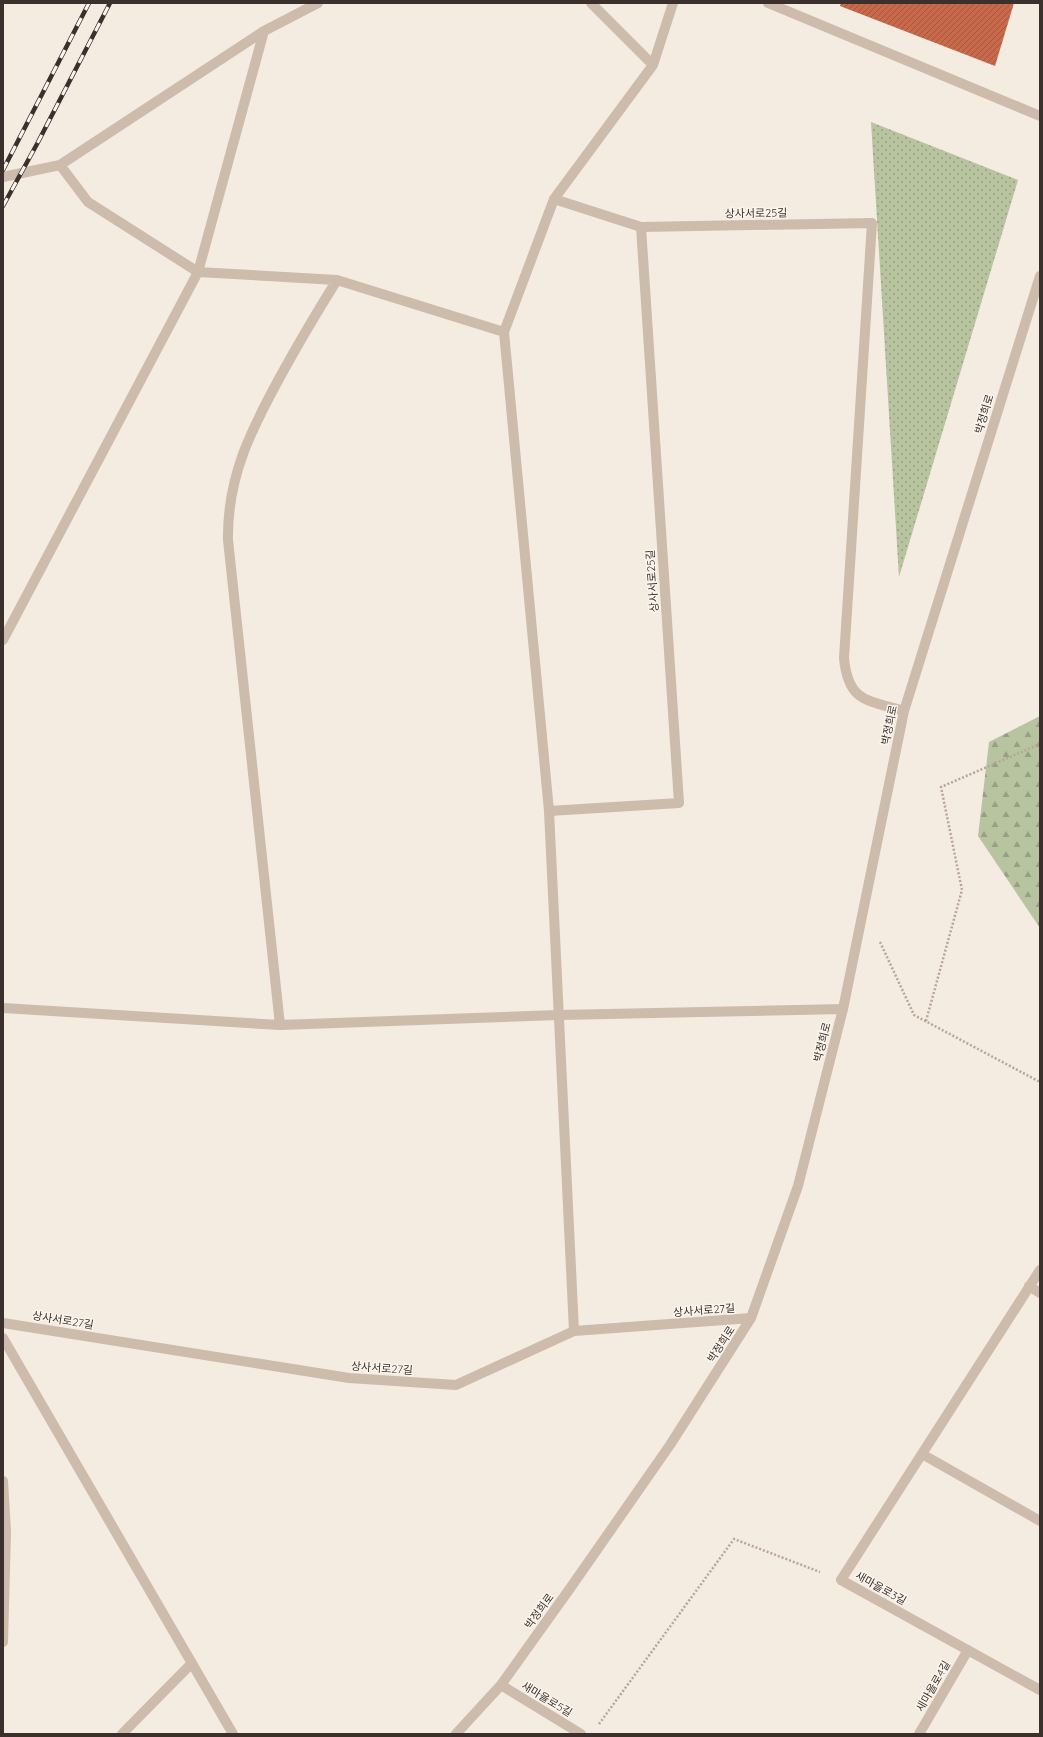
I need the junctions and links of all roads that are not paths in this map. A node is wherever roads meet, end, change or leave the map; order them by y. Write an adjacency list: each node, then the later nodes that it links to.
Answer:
1 (318, 3): 5 (street)
2 (591, 3): 6 (street)
3 (673, 3): 6 (street)
4 (768, 3): 7 (street)
5 (264, 31): 8 (street); 12 (street)
6 (653, 65): 10 (street)
7 (1040, 116)
8 (60, 164): 9 (street); 12 (street)
9 (3, 177)
10 (554, 199): 11 (street, 상사서로25길); 15 (street)
11 (641, 227): 17 (street, 상사서로25길); 18 (street, 상사서로25길)
12 (198, 272): 14 (street); 16 (street)
13 (1040, 276): 17 (street, 박정희로)
14 (337, 280): 15 (street); 22 (street)
15 (504, 332): 18 (street)
16 (3, 640)
17 (904, 711): 20 (street, 박정희로)
18 (549, 811): 21 (street)
19 (3, 1008): 22 (street)
20 (843, 1009): 21 (street); 26 (street, 박정희로)
21 (559, 1015): 22 (street); 28 (street)
22 (280, 1025)
23 (1040, 1270): 24 (street, 새마을로3길)
24 (1029, 1286): 25 (street); 30 (street, 새마을로3길)
25 (1040, 1292)
26 (751, 1318): 28 (street, 상사서로27길); 36 (street, 박정희로)
27 (3, 1322): 28 (street, 상사서로27길)
28 (574, 1331)
29 (3, 1338): 35 (street)
30 (922, 1454): 32 (street); 34 (street, 새마을로3길)
31 (3, 1481): 33 (street)
32 (1040, 1521)
33 (3, 1642)
34 (968, 1650): 37 (street, 새마을로3길); 42 (street, 새마을로4길)
35 (192, 1663): 38 (street); 39 (street)
36 (501, 1685): 40 (street, 박정희로); 41 (street, 새마을로5길)
37 (1040, 1690)
38 (122, 1734)
39 (234, 1734)
40 (456, 1734)
41 (581, 1734)
42 (919, 1734)

